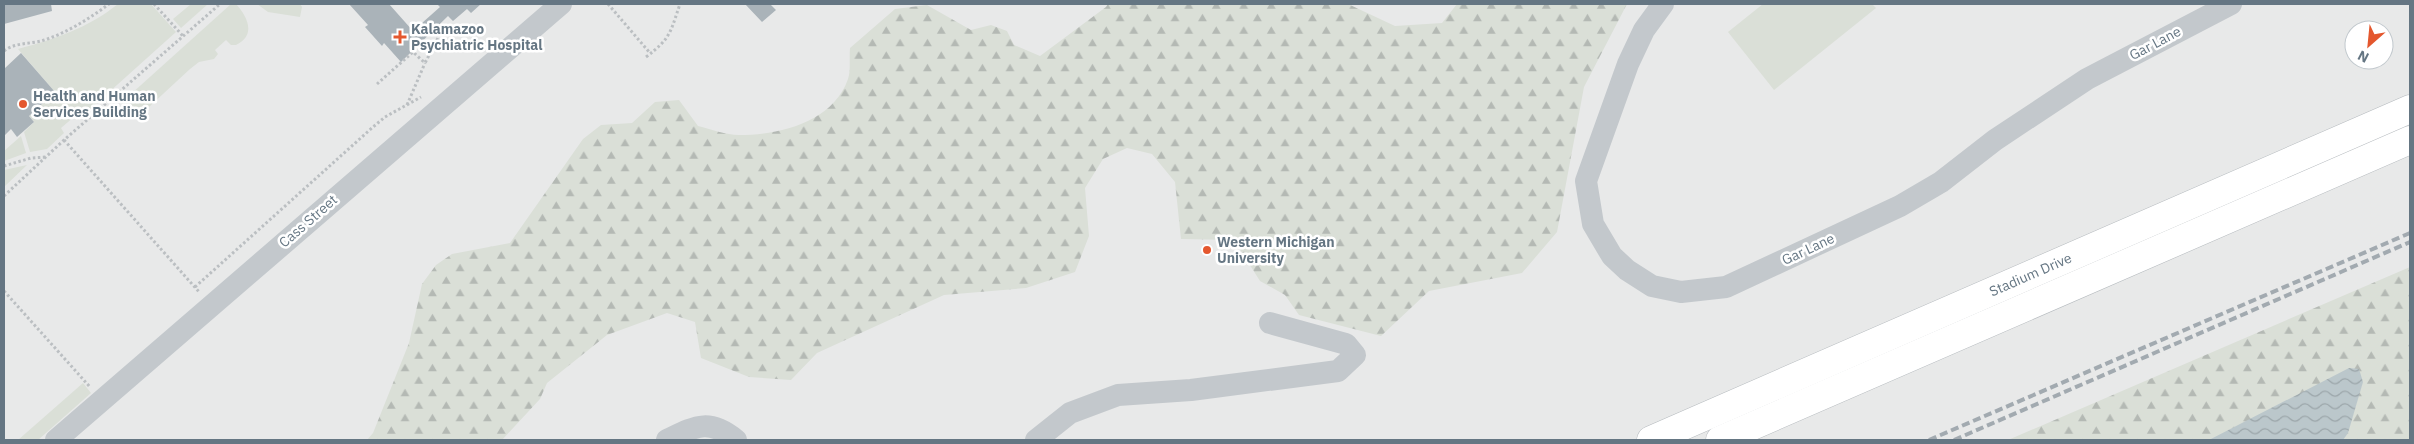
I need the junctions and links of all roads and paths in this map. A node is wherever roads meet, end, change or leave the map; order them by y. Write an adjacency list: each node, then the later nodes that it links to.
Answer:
1 (109, 4): 11 (path)
2 (154, 4): 9 (path)
3 (220, 4): 9 (path)
4 (562, 4): 26 (street, Cass Street)
5 (608, 4): 12 (path)
6 (680, 4): 12 (path)
7 (1663, 4): 8 (street, Gar Lane)
8 (2231, 4)
9 (183, 36): 19 (path)
10 (439, 36): 14 (path)
11 (4, 51)
12 (650, 53): 13 (path)
13 (646, 57)
14 (425, 63): 15 (path); 17 (path)
15 (377, 84)
16 (425, 95): 17 (path)
17 (407, 106): 24 (path)
18 (2410, 109): 33 (main road, Stadium Drive)
19 (64, 140): 21 (path); 24 (path)
20 (2410, 140): 34 (main road, Stadium Drive)
21 (47, 157): 22 (path); 23 (path)
22 (4, 166)
23 (4, 196)
24 (195, 287): 26 (path)
25 (4, 291): 28 (path)
26 (212, 304): 28 (street, Cass Street)
27 (1270, 322): 32 (street)
28 (102, 400): 29 (street, Cass Street)
29 (56, 440)
30 (668, 440): 31 (street)
31 (736, 440)
32 (1036, 440)
33 (1651, 440)
34 (1720, 440)

